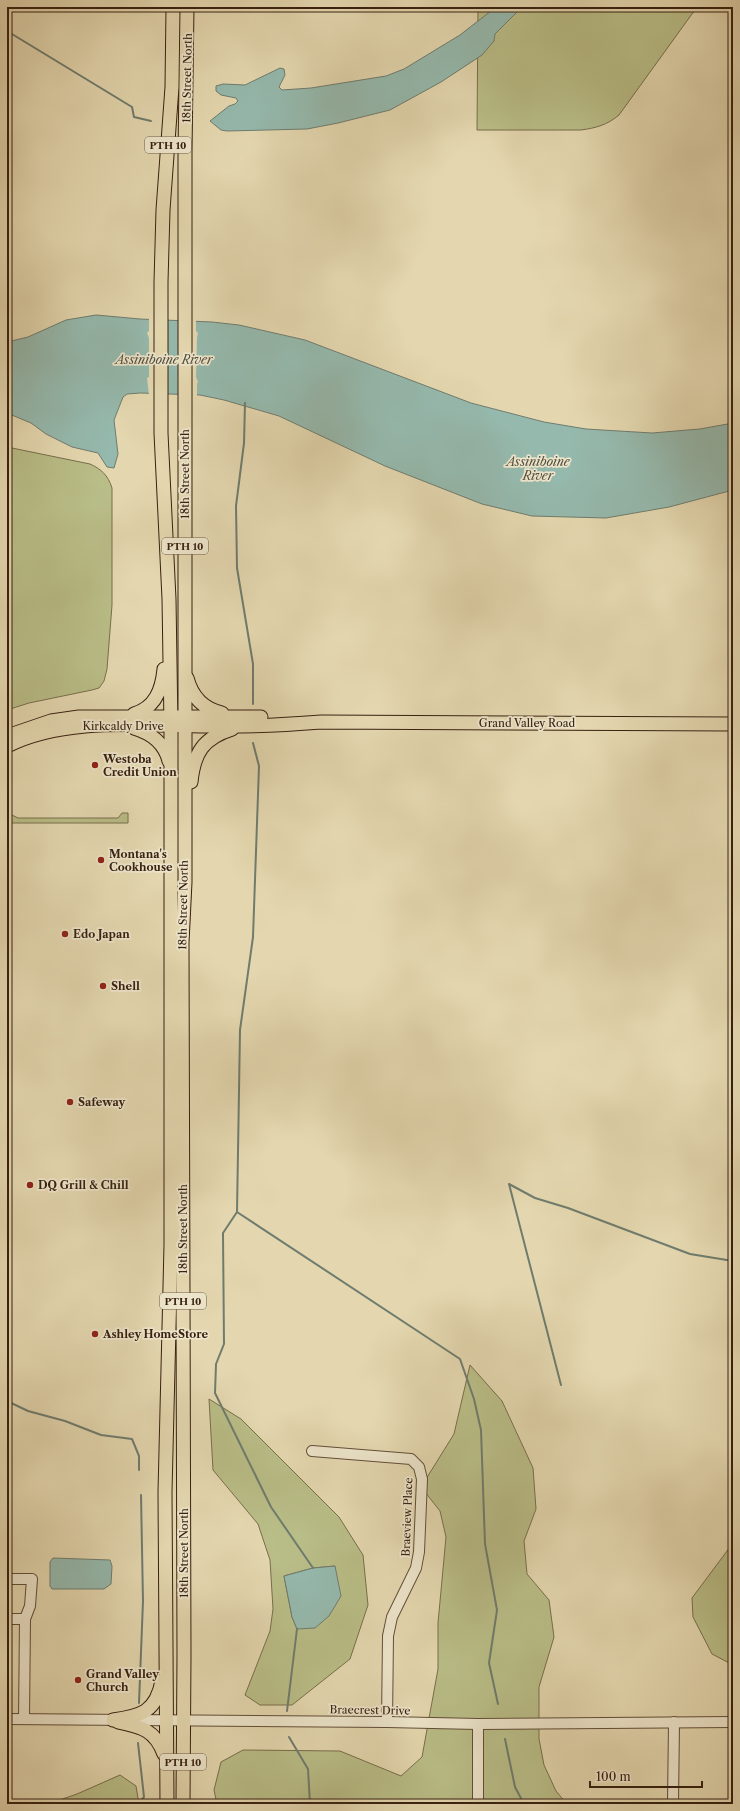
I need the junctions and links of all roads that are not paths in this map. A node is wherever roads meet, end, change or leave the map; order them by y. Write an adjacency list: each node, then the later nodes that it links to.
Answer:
1 (172, 7): 3 (main road, 18th Street North / PTH 10)
2 (187, 7): 4 (main road, 18th Street North / PTH 10)
3 (170, 610): 6 (main road); 7 (main road, 18th Street North / PTH 10)
4 (184, 659): 5 (main road); 8 (main road, 18th Street North / PTH 10)
5 (243, 717): 8 (main road, Grand Valley Road); 9 (main road, Grand Valley Road)
6 (114, 721): 7 (main road, Kirkcaldy Drive); 12 (main road, Kirkcaldy Drive); 13 (main road, Kirkcaldy Drive); 14 (main road)
7 (171, 721): 8 (main road, Grand Valley Road); 14 (main road, 18th Street North / PTH 10)
8 (184, 721): 11 (main road, Grand Valley Road); 15 (main road, 18th Street North / PTH 10)
9 (321, 722): 10 (main road, Grand Valley Road); 11 (main road, Grand Valley Road)
10 (733, 724)
11 (263, 725): 15 (main road)
12 (7, 736)
13 (7, 746)
14 (171, 778): 17 (main road, 18th Street North / PTH 10)
15 (185, 882): 18 (main road, 18th Street North / PTH 10)
16 (312, 1451): 29 (street, Braeview Place)
17 (165, 1492): 18 (street); 23 (main road, 18th Street North / PTH 10)
18 (183, 1492): 22 (main road, 18th Street North / PTH 10)
19 (7, 1579): 21 (street)
20 (7, 1619): 21 (street)
21 (25, 1619): 25 (street)
22 (184, 1655): 23 (street); 28 (main road, 18th Street North / PTH 10)
23 (166, 1658): 26 (main road); 27 (main road, 18th Street North / PTH 10)
24 (7, 1719): 25 (street, Braecrest Drive)
25 (24, 1719): 26 (street, Braecrest Drive)
26 (113, 1720): 27 (street, Braecrest Drive); 33 (main road)
27 (166, 1720): 28 (street, Braecrest Drive); 33 (main road, 18th Street North / PTH 10)
28 (183, 1720): 29 (street, Braecrest Drive); 35 (main road, 18th Street North / PTH 10)
29 (387, 1722): 32 (street, Braecrest Drive)
30 (674, 1722): 31 (street, Braecrest Drive); 32 (street, Braecrest Drive); 37 (street)
31 (733, 1722)
32 (478, 1724): 36 (street)
33 (166, 1762): 34 (main road, 18th Street North / PTH 10)
34 (167, 1804)
35 (183, 1804)
36 (478, 1804)
37 (673, 1804)

